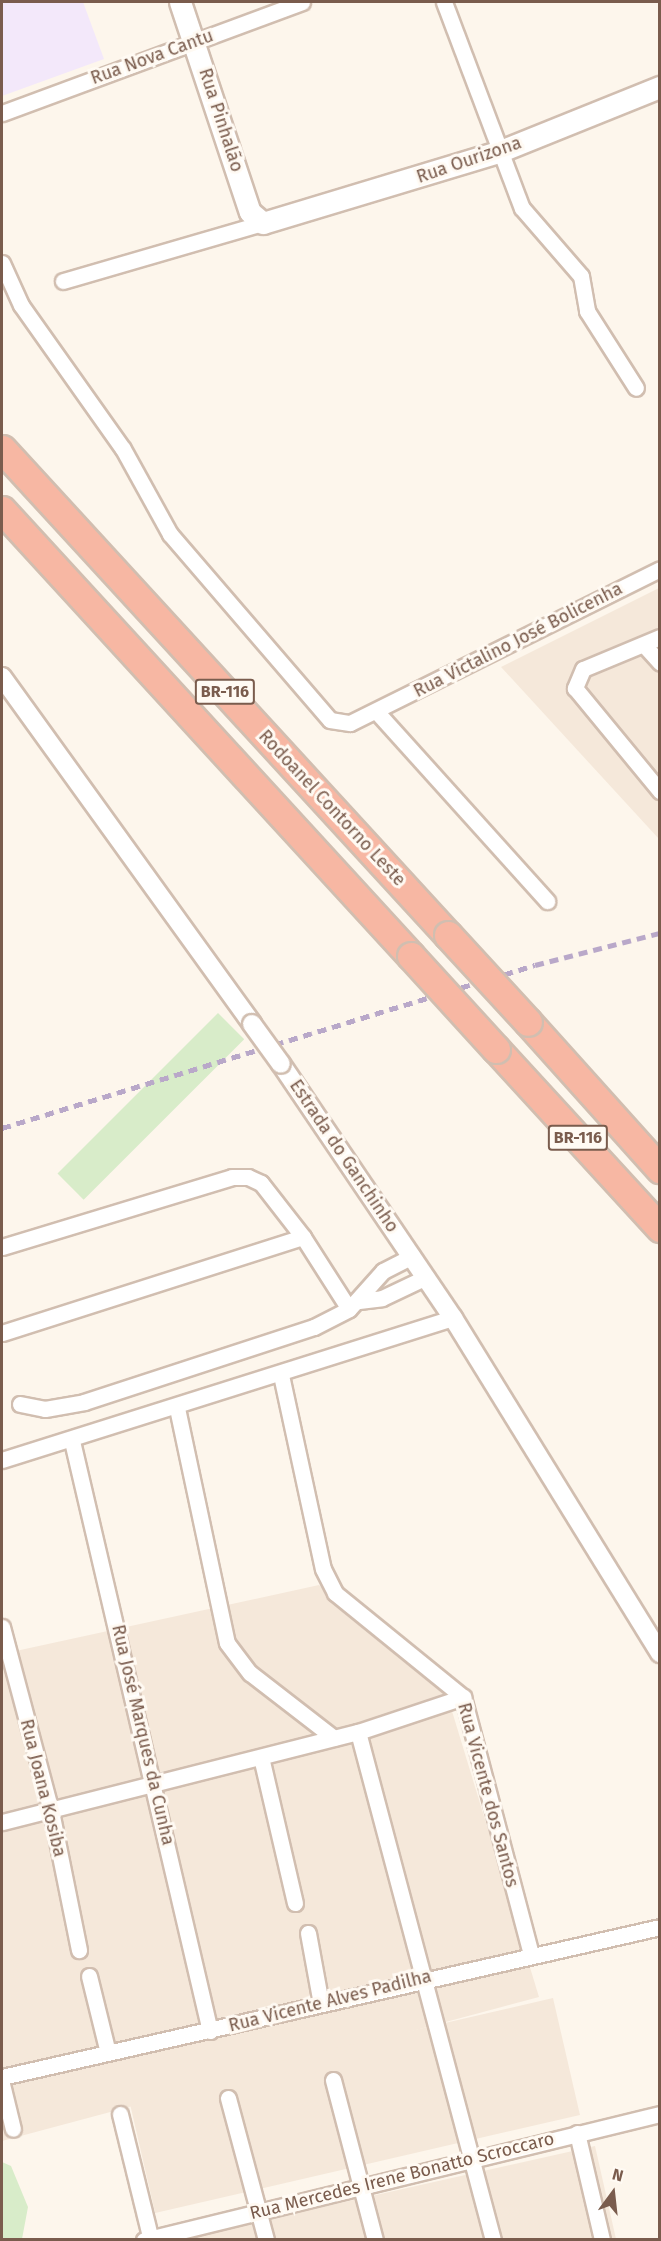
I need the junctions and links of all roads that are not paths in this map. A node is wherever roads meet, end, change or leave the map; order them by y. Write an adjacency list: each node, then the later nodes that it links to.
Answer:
1 (180, 2): 4 (main road, Rua Pinhalão)
2 (302, 2): 4 (street, Rua Nova Cantu)
3 (444, 2): 7 (street)
4 (195, 41): 6 (street, Rua Nova Cantu); 8 (main road, Rua Pinhalão)
5 (660, 87): 7 (main road, Rua Ourizona)
6 (2, 113)
7 (498, 152): 8 (main road, Rua Ourizona); 11 (street)
8 (269, 223): 10 (street)
9 (2, 263): 19 (street, Rua Victalino José Bolicenha)
10 (63, 281)
11 (636, 388)
12 (2, 449): 22 (highway, Rodoanel Contorno Leste / BR-116, bridge)
13 (2, 510): 23 (highway, BR-116, bridge)
14 (660, 569): 19 (street, Rua Victalino José Bolicenha)
15 (660, 637): 16 (street)
16 (644, 645): 17 (street); 20 (street)
17 (660, 663)
18 (2, 677): 26 (street, Estrada do Ganchinho, bridge)
19 (376, 711): 21 (street)
20 (660, 791)
21 (547, 902)
22 (660, 1170)
23 (660, 1228)
24 (303, 1238): 25 (street); 30 (street); 32 (street)
25 (2, 1247)
26 (412, 1256): 27 (street, Estrada do Ganchinho); 28 (street)
27 (426, 1277): 29 (street); 31 (street, Estrada do Ganchinho)
28 (373, 1280): 29 (street); 30 (street)
29 (382, 1298): 30 (street)
30 (354, 1305): 34 (street)
31 (453, 1318): 33 (street); 39 (street, Estrada do Ganchinho)
32 (2, 1333)
33 (281, 1376): 35 (street); 40 (street, Rua Vicente dos Santos)
34 (20, 1404)
35 (177, 1408): 36 (street); 42 (street)
36 (72, 1441): 37 (street); 44 (street, Rua José Marques da Cunha)
37 (2, 1460)
38 (2, 1628): 45 (street, Rua Joana Kosiba)
39 (660, 1653)
40 (463, 1697): 41 (street); 51 (street, Rua Vicente dos Santos)
41 (358, 1732): 42 (street); 53 (street)
42 (334, 1738): 43 (street)
43 (261, 1757): 44 (street); 47 (street)
44 (156, 1784): 45 (street); 55 (street, Rua José Marques da Cunha)
45 (51, 1811): 46 (street); 50 (street, Rua Joana Kosiba)
46 (2, 1822)
47 (295, 1903)
48 (660, 1928): 51 (street, Rua Vicente Alves Padilha)
49 (308, 1933): 54 (street)
50 (78, 1950)
51 (531, 1955): 53 (street, Rua Vicente Alves Padilha)
52 (88, 1976): 56 (street)
53 (423, 1977): 54 (street, Rua Vicente Alves Padilha); 65 (street)
54 (321, 2004): 55 (street, Rua Vicente Alves Padilha)
55 (210, 2031): 56 (street, Rua Vicente Alves Padilha)
56 (108, 2053): 57 (street, Rua Vicente Alves Padilha)
57 (2, 2077)
58 (333, 2080): 66 (street)
59 (2, 2084): 63 (street)
60 (228, 2098): 67 (street)
61 (120, 2114): 68 (street)
62 (660, 2114): 64 (street, Rua Mercedes Irene Bonatto Scroccaro)
63 (13, 2129)
64 (577, 2133): 65 (street, Rua Mercedes Irene Bonatto Scroccaro); 72 (street)
65 (475, 2158): 66 (street, Rua Mercedes Irene Bonatto Scroccaro); 71 (street)
66 (362, 2186): 67 (street, Rua Mercedes Irene Bonatto Scroccaro); 70 (street)
67 (258, 2211): 68 (street, Rua Mercedes Irene Bonatto Scroccaro); 69 (street)
68 (149, 2239)
69 (266, 2240)
70 (375, 2240)
71 (493, 2240)
72 (602, 2240)

